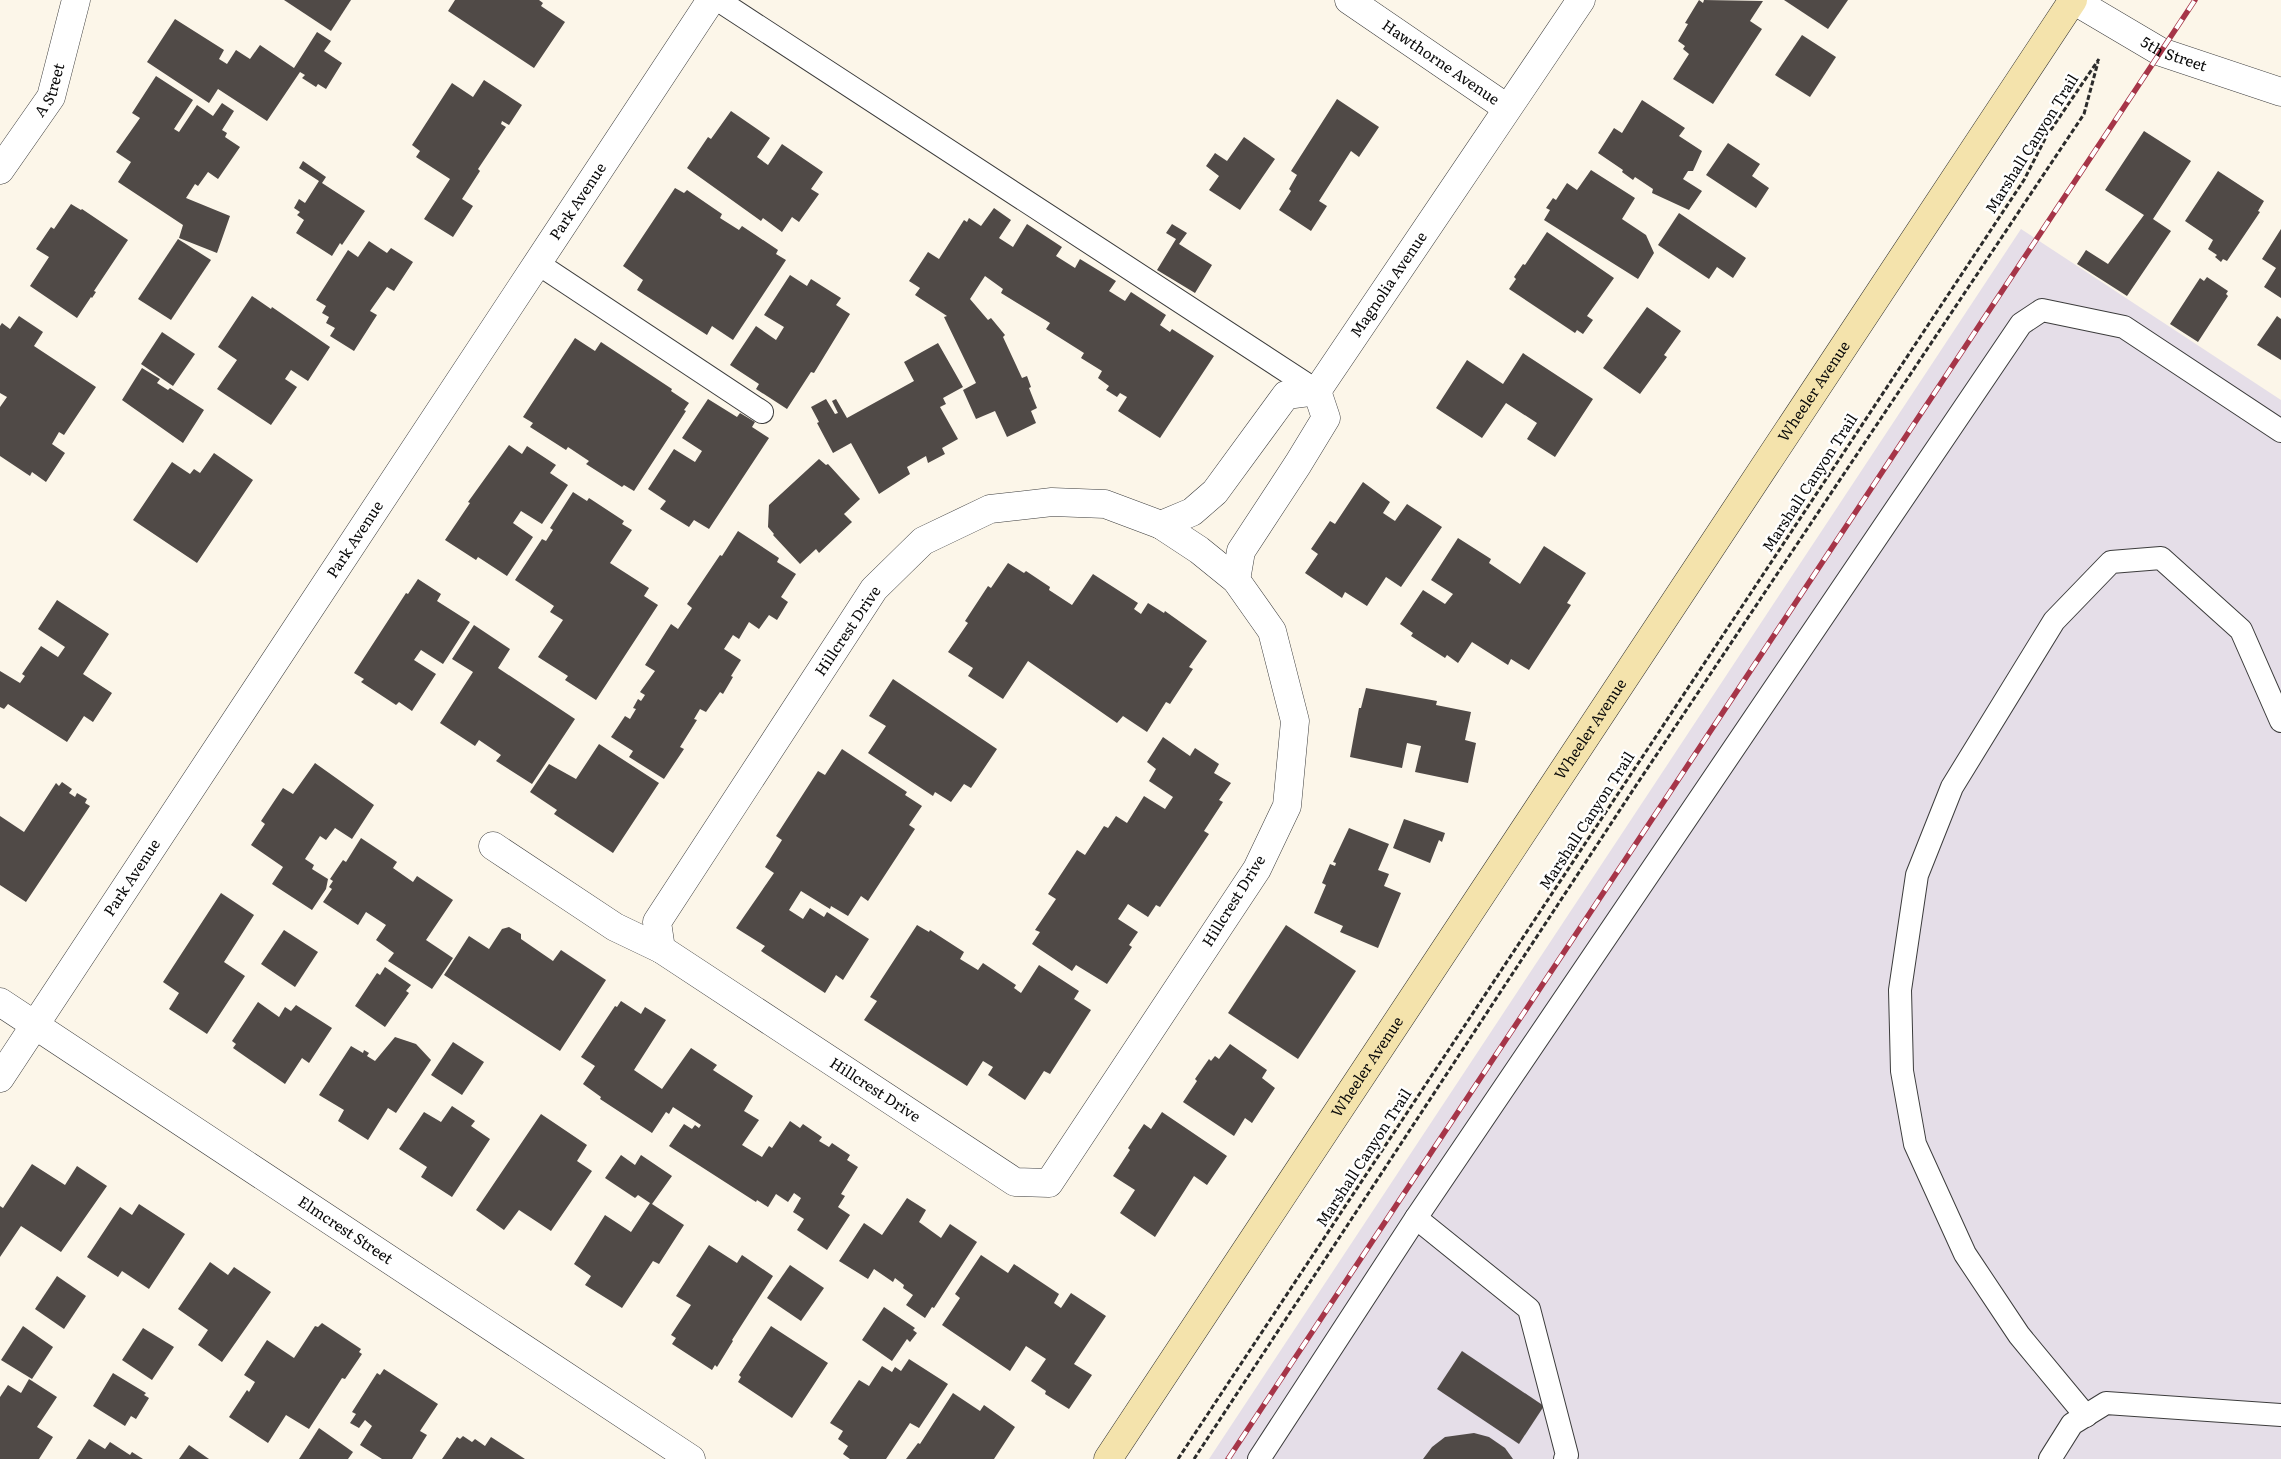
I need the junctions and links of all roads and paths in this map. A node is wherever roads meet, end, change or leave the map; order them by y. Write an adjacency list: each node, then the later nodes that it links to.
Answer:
1 (76, 0): 9 (street, A Street)
2 (711, 0): 10 (street, Park Avenue)
3 (718, 0): 11 (lane)
4 (1349, 0): 8 (street, Hawthorne Avenue)
5 (1581, 0): 8 (street, Magnolia Avenue)
6 (2073, 0): 7 (street, 5th Street); 27 (main road, Wheeler Avenue)
7 (2281, 92)
8 (1507, 108): 11 (street, Magnolia Avenue)
9 (0, 170)
10 (537, 263): 12 (lane); 20 (street, Park Avenue)
11 (1317, 391): 14 (street); 15 (street)
12 (762, 412)
13 (2281, 431): 22 (lane)
14 (1161, 525): 15 (street, Hillcrest Drive); 18 (street, Hillcrest Drive)
15 (1236, 580): 18 (street, Hillcrest Drive)
16 (2281, 721): 24 (lane)
17 (493, 846): 18 (street, Hillcrest Drive)
18 (661, 949)
19 (0, 1002): 20 (street, Elmcrest Street)
20 (35, 1025): 21 (street, Park Avenue); 26 (street, Elmcrest Street)
21 (0, 1078)
22 (1416, 1218): 25 (lane); 30 (lane)
23 (2281, 1415): 24 (lane)
24 (2086, 1416): 31 (lane)
25 (1568, 1458)
26 (691, 1459)
27 (1108, 1459)
28 (1178, 1459): 29 (path, Marshall Canyon Trail)
29 (1194, 1459)
30 (1259, 1459)
31 (2050, 1459)

